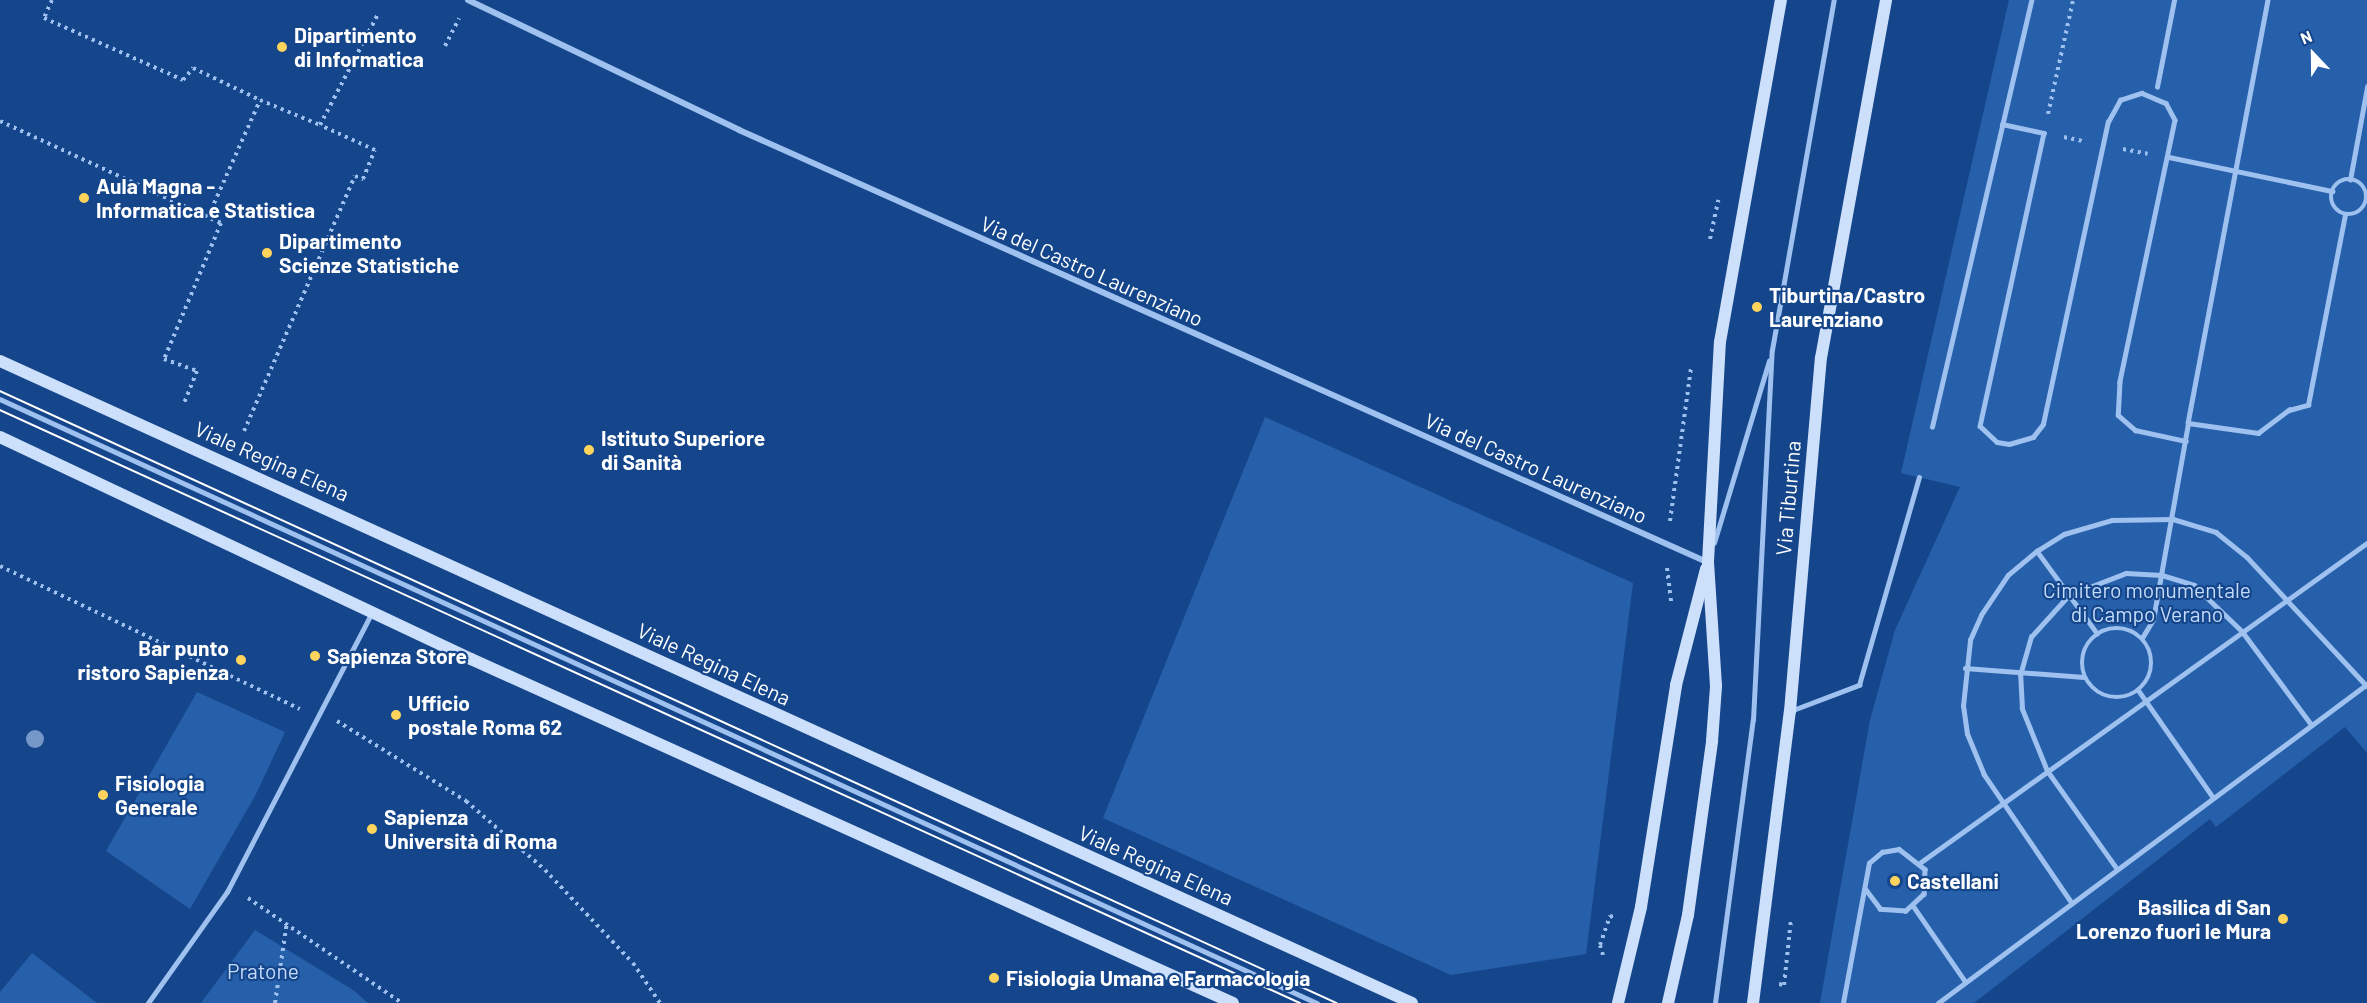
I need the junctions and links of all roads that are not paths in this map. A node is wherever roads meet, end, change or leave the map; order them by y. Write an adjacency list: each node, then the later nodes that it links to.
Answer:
1 (468, 0): 28 (street, Via del Castro Laurenziano)
2 (1781, 0): 28 (main road, Via Tiburtina)
3 (1834, 0): 17 (lane, Via Tiburtina)
4 (1886, 0): 42 (main road, Via Tiburtina)
5 (2031, 0): 10 (lane)
6 (2174, 0): 8 (lane)
7 (2268, 0): 12 (lane)
8 (2157, 87)
9 (2367, 87): 13 (lane)
10 (2002, 124): 11 (lane); 21 (lane)
11 (2169, 158): 12 (lane); 23 (lane)
12 (2235, 171): 14 (lane); 20 (lane)
13 (2350, 180): 14 (lane); 15 (lane)
14 (2332, 191): 16 (lane)
15 (2367, 199): 16 (lane)
16 (2345, 215): 20 (lane)
17 (1772, 350): 28 (lane, Via Tiburtina); 59 (lane, Via Tiburtina)
18 (0, 361): 56 (main road, Viale Regina Elena)
19 (0, 399): 55 (lane)
20 (2188, 423): 23 (lane)
21 (1932, 427)
22 (0, 437): 32 (main road)
23 (2186, 441): 25 (lane)
24 (1920, 477): 42 (lane)
25 (2173, 519): 27 (lane); 29 (lane); 31 (lane)
26 (2367, 543): 31 (lane)
27 (2037, 551): 30 (lane); 36 (lane)
28 (1708, 562): 57 (main road, Via Tiburtina); 58 (main road, Via Tiburtina)
29 (2162, 575): 30 (lane); 33 (lane); 35 (lane)
30 (2069, 595): 34 (lane); 37 (lane)
31 (2287, 600): 33 (lane); 39 (lane)
32 (373, 609): 53 (lane); 54 (main road)
33 (2242, 631): 41 (lane); 43 (lane)
34 (2097, 633): 35 (lane); 38 (lane)
35 (2142, 638): 40 (lane)
36 (1965, 668): 37 (lane); 46 (lane)
37 (2020, 675): 38 (lane); 44 (lane)
38 (2084, 677): 40 (lane)
39 (2366, 685): 43 (lane)
40 (2139, 691): 41 (lane)
41 (2145, 700): 44 (lane); 45 (lane)
42 (1790, 711): 60 (main road, Via Tiburtina)
43 (2311, 724): 45 (lane)
44 (2047, 771): 46 (lane); 48 (lane)
45 (2214, 797): 48 (lane)
46 (2000, 804): 47 (lane); 50 (lane)
47 (1921, 862): 49 (lane); 51 (lane)
48 (2116, 868): 50 (lane)
49 (1865, 889): 51 (lane); 61 (lane)
50 (2070, 902): 52 (lane)
51 (1914, 907): 52 (lane)
52 (1965, 981): 62 (lane)
53 (148, 1003)
54 (1233, 1003)
55 (1317, 1003)
56 (1412, 1003)
57 (1618, 1003)
58 (1668, 1003)
59 (1715, 1003)
60 (1753, 1003)
61 (1843, 1003)
62 (1938, 1003)

